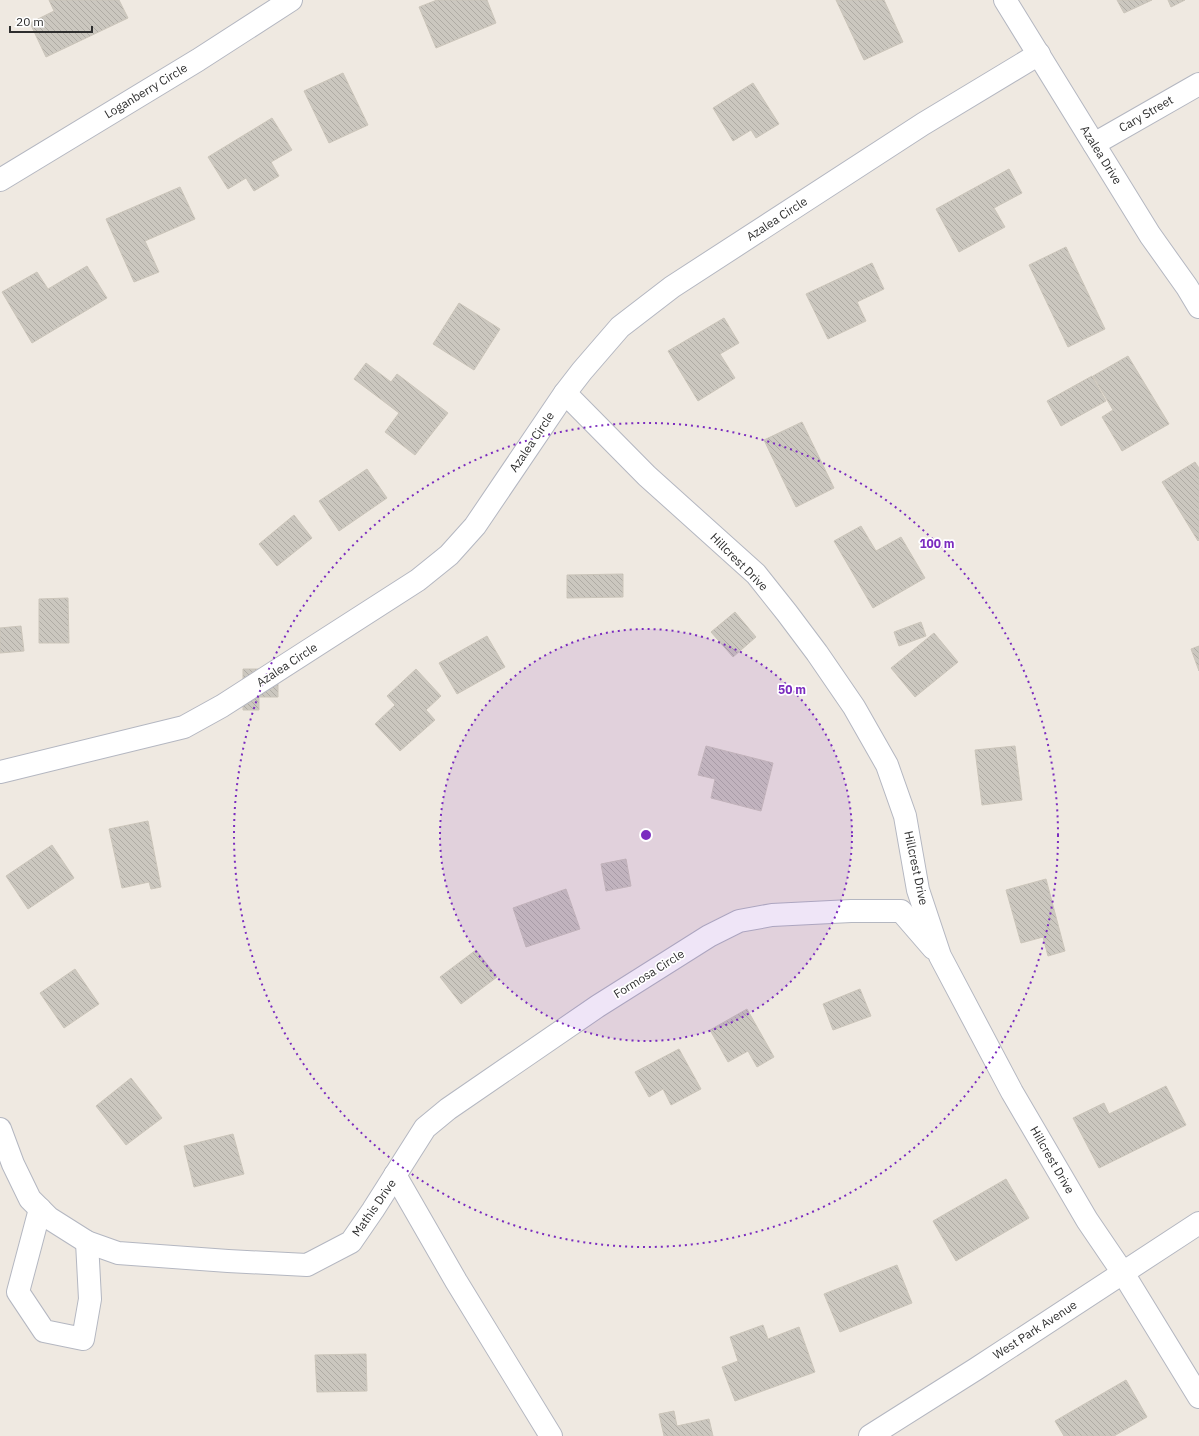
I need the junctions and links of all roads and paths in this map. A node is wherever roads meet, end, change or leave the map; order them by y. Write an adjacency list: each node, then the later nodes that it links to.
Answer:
1 (291, 0): 6 (street, Loganberry Circle)
2 (1006, 0): 3 (street, Azalea Drive)
3 (1039, 54): 5 (street, Azalea Drive); 8 (street, Azalea Circle)
4 (1199, 84): 5 (street, Cary Street)
5 (1094, 144): 7 (street, Azalea Drive)
6 (0, 180)
7 (1199, 307)
8 (565, 393): 9 (street, Azalea Circle); 10 (street, Hillcrest Drive)
9 (0, 772)
10 (940, 956): 12 (street, Formosa Circle); 16 (street, Hillcrest Drive)
11 (0, 1129): 13 (street, Mathis Drive)
12 (395, 1175): 15 (street, Mathis Drive); 18 (street, Mathis Drive)
13 (40, 1209): 15 (street, Mathis Drive); 15 (street)
14 (1199, 1223): 16 (street, West Park Avenue)
15 (87, 1242)
16 (1122, 1273): 17 (street, Hillcrest Drive); 19 (street, West Park Avenue)
17 (1199, 1396)
18 (551, 1436)
19 (870, 1436)

